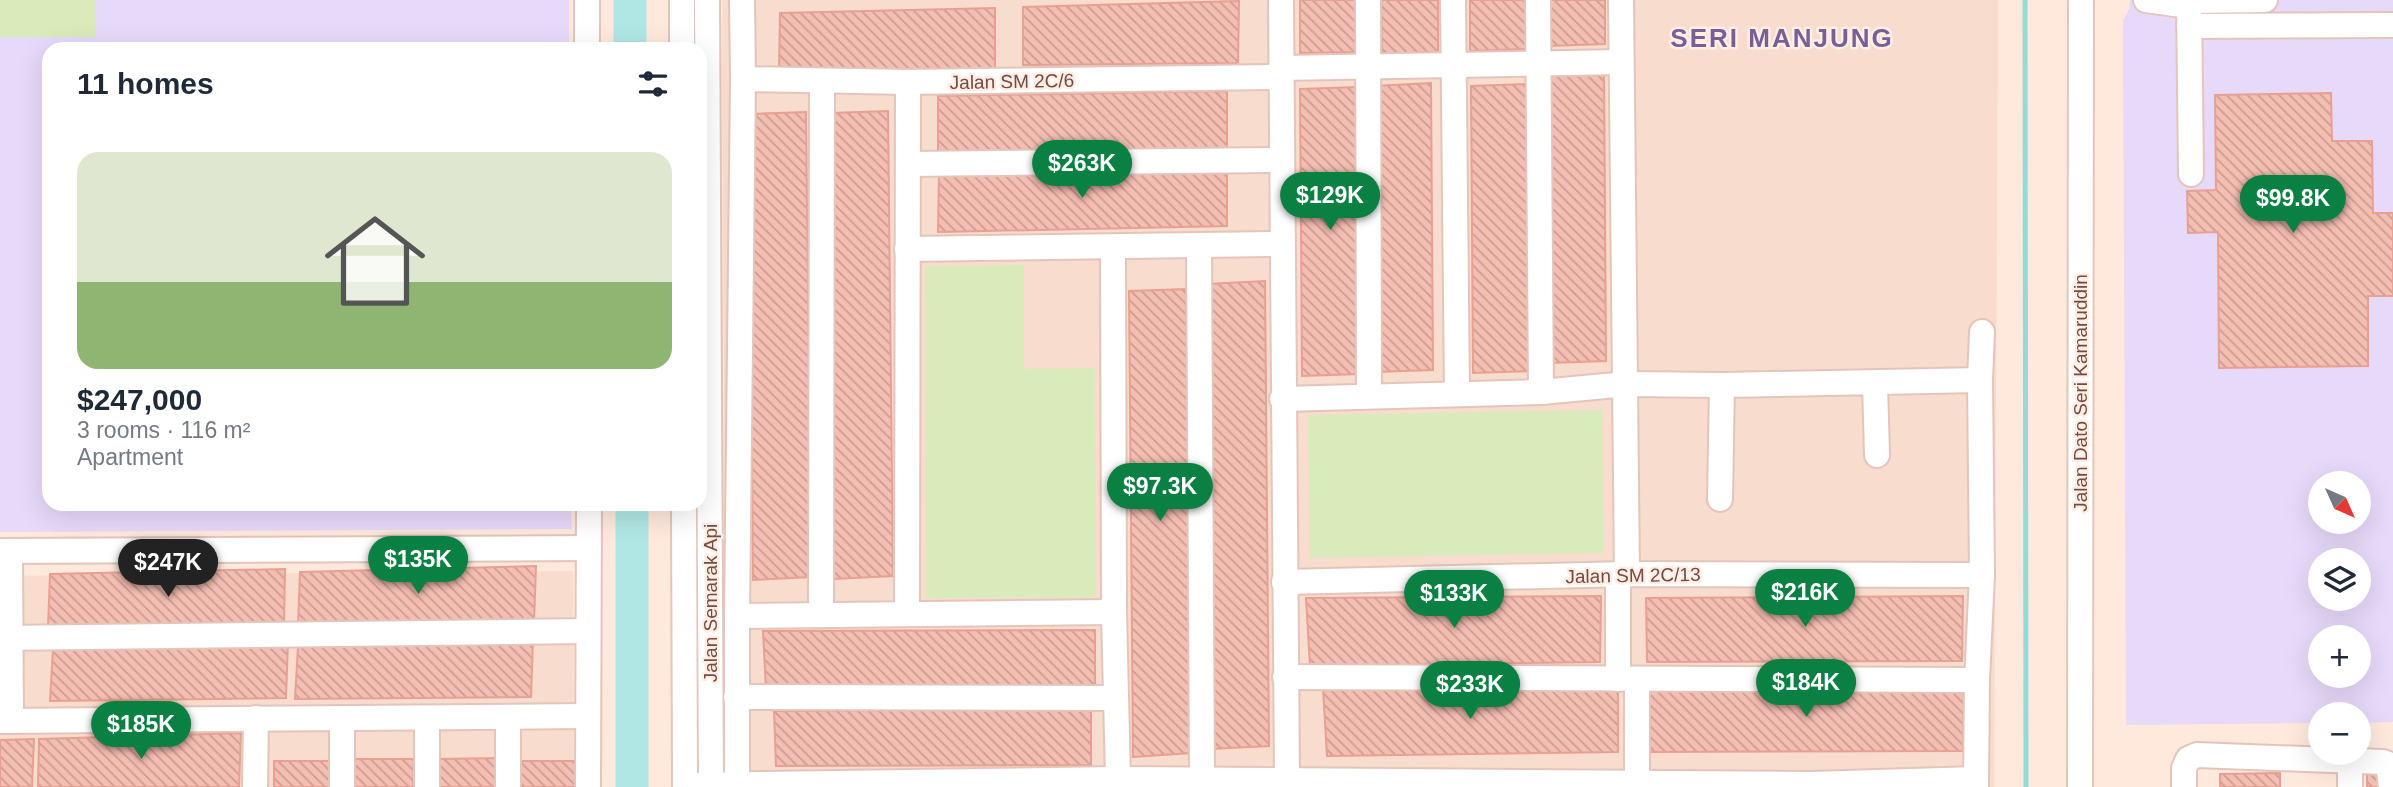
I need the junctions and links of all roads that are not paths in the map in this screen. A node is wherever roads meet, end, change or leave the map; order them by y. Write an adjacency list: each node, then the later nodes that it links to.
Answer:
1 (587, 0): 15 (street)
2 (682, 0): 16 (street)
3 (707, 0): 87 (street, Jalan Semarak Api)
4 (742, 0): 22 (street)
5 (1281, 0): 21 (street)
6 (1368, 0): 20 (street)
7 (1453, 0): 19 (street)
8 (1538, 0): 18 (street)
9 (1621, 0): 17 (street)
10 (2081, 0): 88 (street, Jalan Dato Seri Kamaruddin)
11 (2146, 0): 13 (street)
12 (2265, 0): 13 (street)
13 (2189, 8): 14 (street); 27 (street)
14 (2393, 25)
15 (587, 42)
16 (682, 42)
17 (1621, 62): 18 (street, Jalan SM 2C/6); 35 (street)
18 (1539, 63): 19 (street, Jalan SM 2C/6); 37 (street)
19 (1454, 65): 20 (street, Jalan SM 2C/6); 38 (street)
20 (1368, 66): 21 (street, Jalan SM 2C/6); 39 (street)
21 (1281, 73): 24 (street, Jalan SM 2C/6); 25 (street)
22 (743, 79): 23 (street, Jalan SM 2C/6); 53 (street)
23 (822, 81): 24 (street, Jalan SM 2C/6); 52 (street)
24 (908, 82): 26 (street)
25 (1281, 160): 26 (street); 28 (street)
26 (908, 164): 31 (street)
27 (2191, 174)
28 (1281, 244): 29 (street); 40 (street)
29 (1199, 246): 30 (street); 71 (street)
30 (1113, 247): 31 (street); 50 (street)
31 (907, 249): 51 (street)
32 (1982, 332): 33 (street)
33 (1980, 380): 34 (street); 48 (street)
34 (1875, 383): 36 (street); 41 (street)
35 (1627, 384): 36 (street); 37 (street); 47 (street)
36 (1722, 385): 42 (street)
37 (1541, 392): 38 (street)
38 (1457, 393): 39 (street)
39 (1369, 396): 40 (street)
40 (1282, 399): 49 (street)
41 (1877, 455)
42 (1720, 499)
43 (589, 511): 45 (street)
44 (684, 511): 80 (street, Jalan Semarak Api)
45 (589, 548): 46 (street); 54 (street)
46 (5, 551): 55 (street)
47 (1622, 574): 48 (street, Jalan SM 2C/13); 49 (street, Jalan SM 2C/13); 57 (street)
48 (1982, 575): 58 (street)
49 (1284, 582): 56 (street)
50 (1114, 612): 51 (street); 60 (street)
51 (907, 614): 52 (street)
52 (821, 615): 53 (street)
53 (737, 616): 59 (street)
54 (588, 631): 55 (street); 61 (street)
55 (5, 638): 66 (street)
56 (1285, 677): 57 (street); 72 (street)
57 (1627, 678): 58 (street); 73 (street)
58 (1977, 680): 74 (street)
59 (736, 697): 60 (street); 81 (street)
60 (1116, 698): 70 (street)
61 (587, 716): 62 (street); 86 (street)
62 (508, 717): 65 (street); 85 (street)
63 (256, 718): 64 (street); 66 (street); 82 (street)
64 (342, 718): 65 (street); 83 (street)
65 (427, 718): 84 (street)
66 (6, 721)
67 (2308, 759): 89 (street)
68 (2371, 763): 91 (street)
69 (2350, 765): 90 (street)
70 (1118, 779): 71 (street); 81 (street)
71 (1202, 779): 72 (street)
72 (1287, 779): 75 (street)
73 (1643, 783): 76 (street); 78 (street)
74 (1976, 783): 77 (street)
75 (1478, 784): 76 (street)
76 (1564, 784)
77 (1898, 784): 79 (street)
78 (1731, 785): 79 (street)
79 (1811, 785)
80 (685, 786): 87 (street)
81 (737, 786): 87 (street)
82 (255, 787)
83 (342, 787)
84 (427, 787)
85 (508, 787)
86 (588, 787)
87 (711, 787)
88 (2080, 787)
89 (2184, 787)
90 (2350, 787)
91 (2390, 787)

